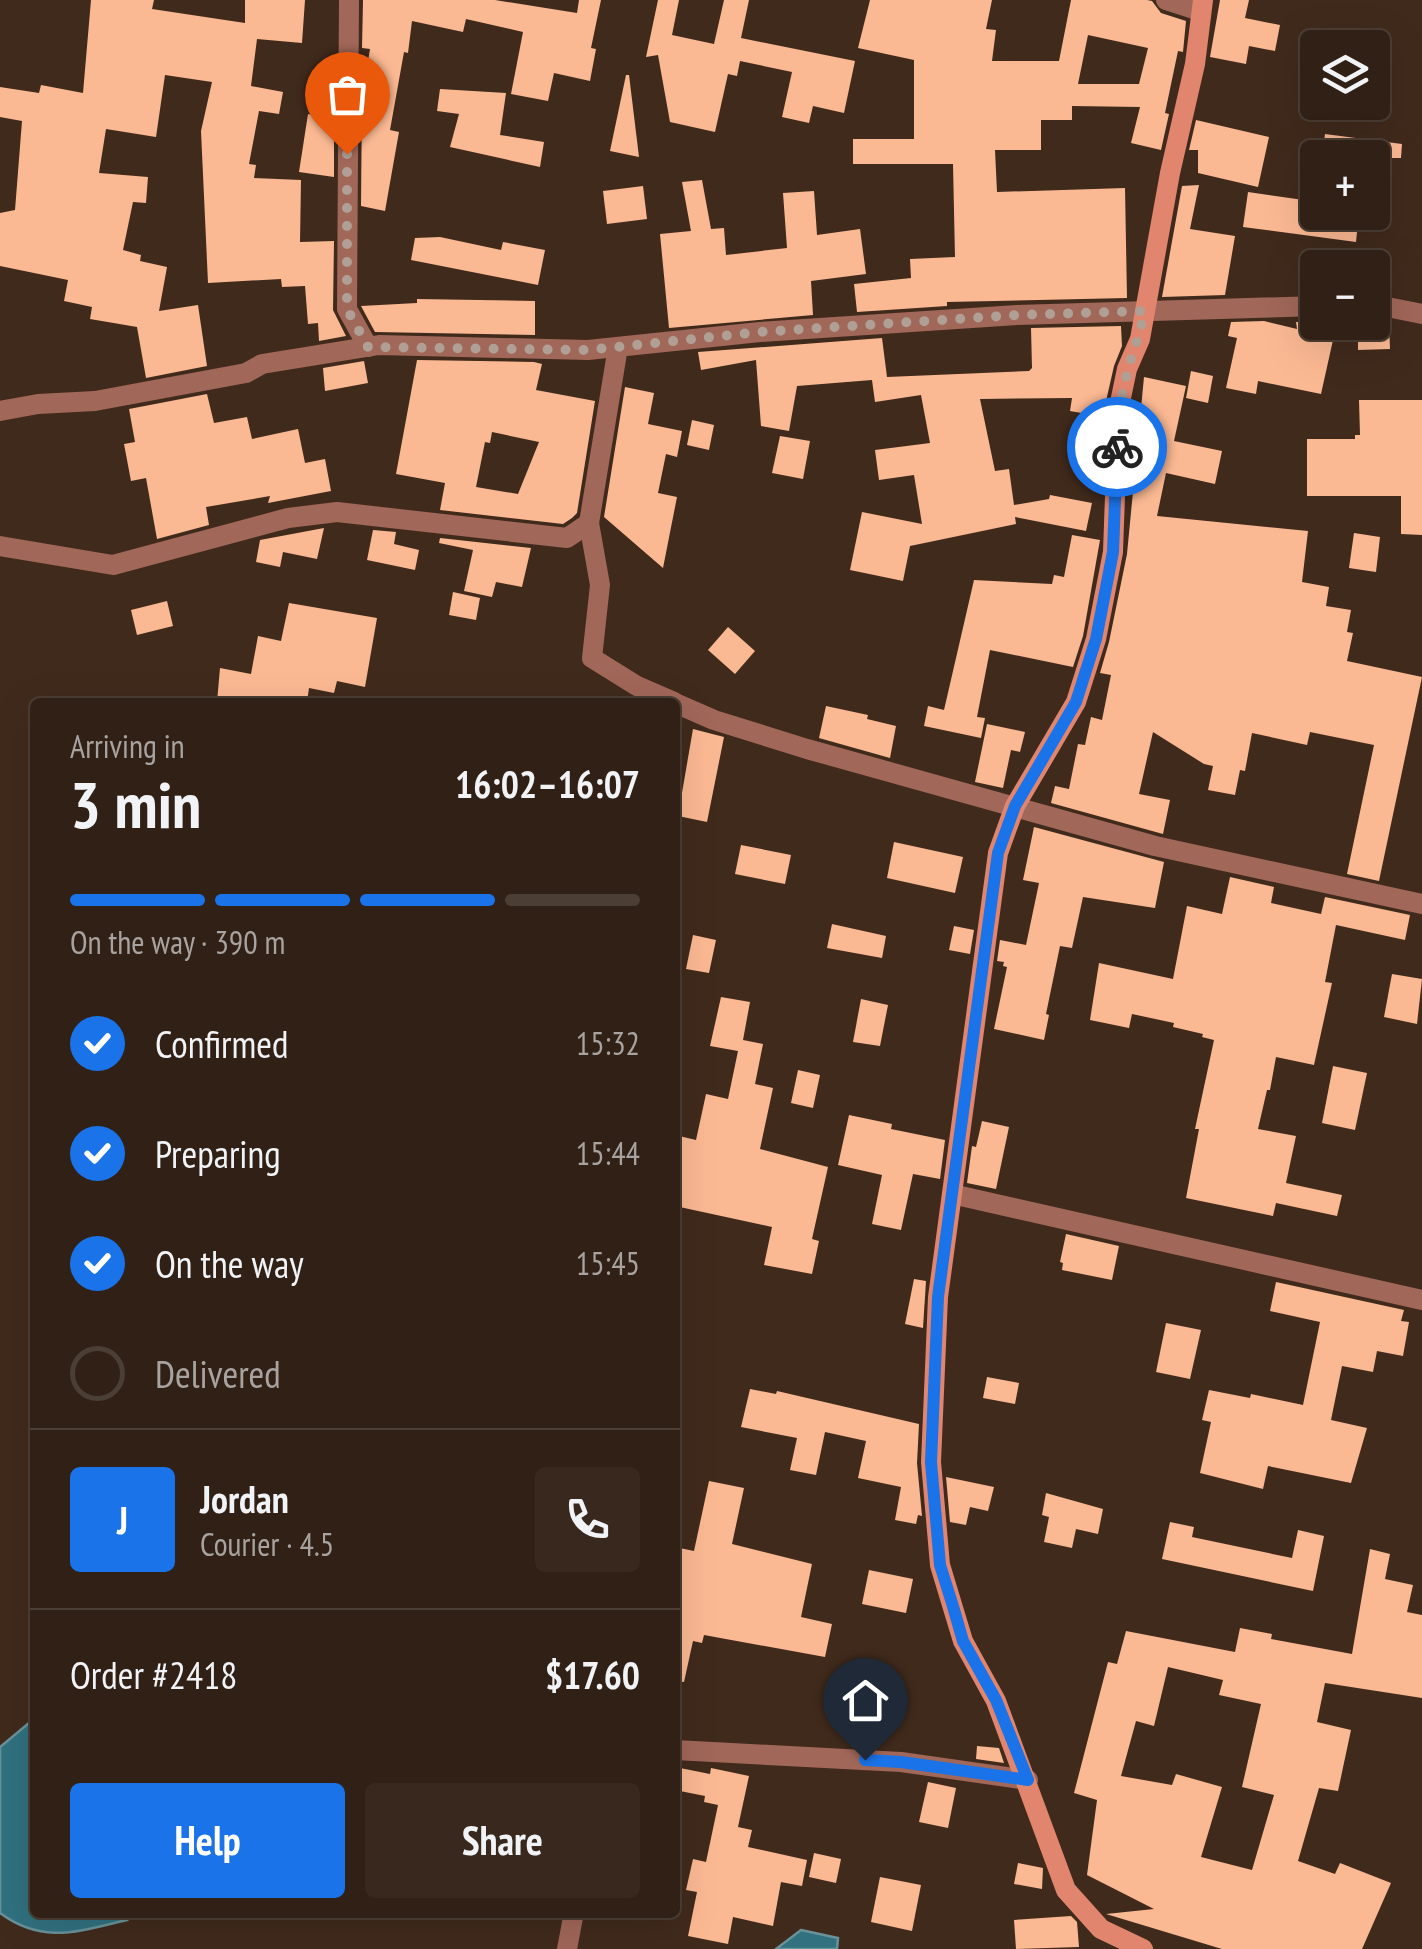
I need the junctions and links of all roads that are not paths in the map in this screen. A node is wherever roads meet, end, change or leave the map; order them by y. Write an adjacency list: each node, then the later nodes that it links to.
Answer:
1 (350, 0): 8 (street)
2 (1166, 0): 3 (street)
3 (1202, 6): 6 (street)
4 (1300, 307): 6 (street)
5 (1390, 308): 7 (street)
6 (1144, 311): 9 (street); 15 (street)
7 (1422, 314)
8 (368, 347): 9 (street); 10 (street)
9 (618, 347): 11 (street)
10 (0, 412)
11 (589, 524): 12 (street); 13 (street)
12 (0, 546)
13 (663, 698)
14 (680, 706): 15 (street)
15 (1015, 806): 16 (street); 17 (street)
16 (1422, 904)
17 (952, 1194): 18 (street); 20 (street)
18 (1422, 1300)
19 (680, 1750): 20 (street)
20 (1028, 1780): 23 (street)
21 (573, 1918): 22 (street)
22 (568, 1949)
23 (1143, 1949)

